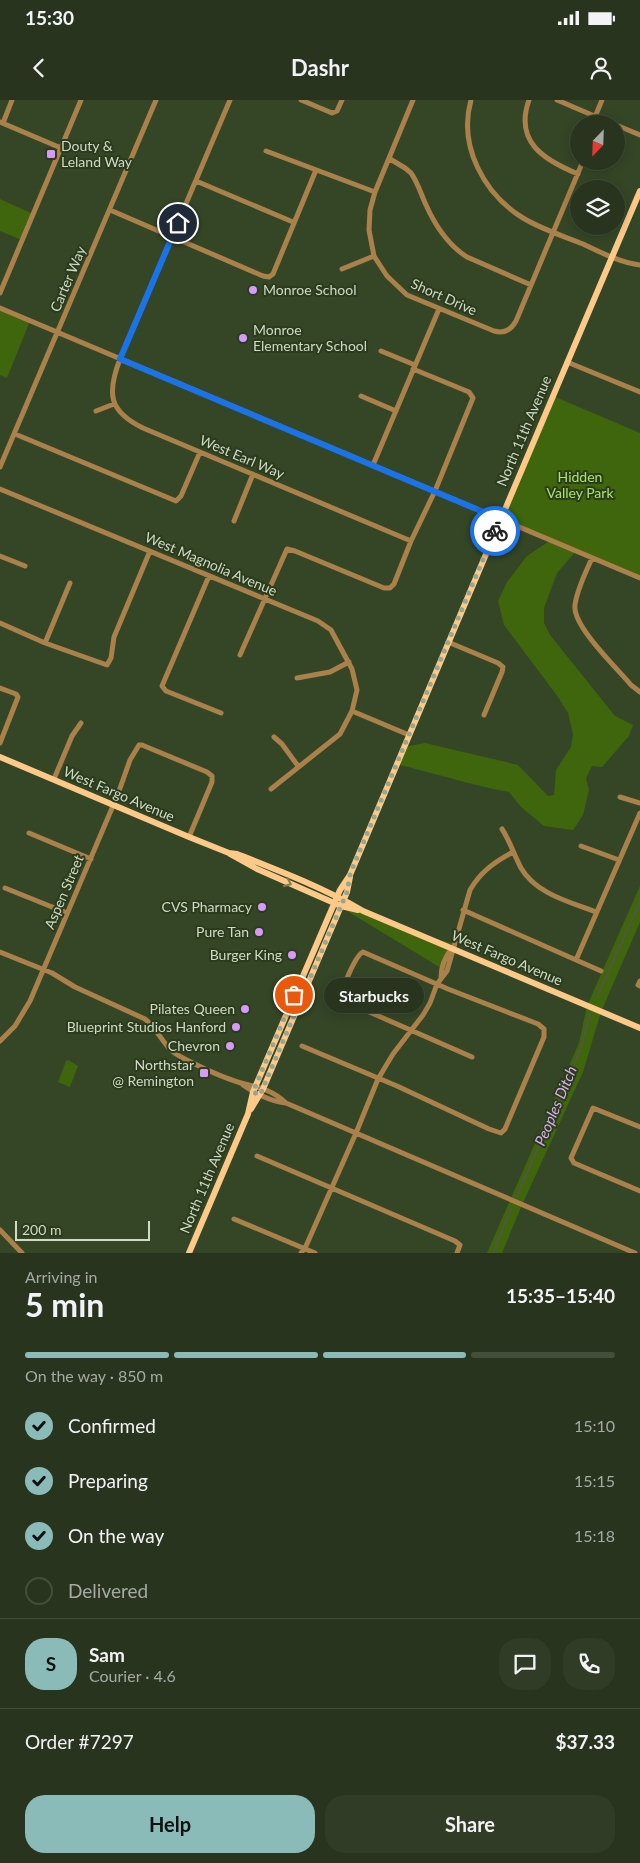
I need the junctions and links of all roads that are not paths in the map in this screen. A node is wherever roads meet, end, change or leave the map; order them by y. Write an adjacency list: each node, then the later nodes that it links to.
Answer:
1 (12, 100): 14 (street)
2 (81, 100): 17 (street)
3 (156, 100): 26 (street, Carter Way)
4 (230, 100): 23 (street)
5 (302, 100): 6 (street)
6 (342, 100)
7 (414, 100): 19 (street, Short Drive)
8 (471, 100): 28 (street)
9 (529, 100): 22 (street)
10 (557, 100): 12 (street)
11 (602, 100): 13 (street)
12 (592, 115)
13 (594, 115)
14 (1, 122): 17 (street)
15 (625, 129): 16 (street)
16 (640, 135)
17 (61, 148): 35 (street)
18 (266, 151): 20 (street)
19 (390, 159): 25 (street, Short Drive); 34 (street)
20 (316, 170): 25 (street); 27 (street)
21 (580, 170): 22 (street)
22 (578, 174): 28 (street)
23 (196, 181): 27 (street); 29 (street)
24 (640, 190): 31 (main road, North 11th Avenue)
25 (375, 192): 30 (street, Short Drive)
26 (110, 210): 29 (street); 38 (street, Carter Way)
27 (293, 222): 29 (street)
28 (554, 232): 31 (street); 34 (street)
29 (172, 237): 40 (street)
30 (374, 256): 33 (street); 37 (street, Short Drive)
31 (612, 257): 32 (street); 41 (main road, North 11th Avenue)
32 (640, 265)
33 (342, 269)
34 (531, 285): 37 (street, Short Drive)
35 (0, 293)
36 (0, 308): 38 (street)
37 (439, 309): 42 (street)
38 (58, 332): 40 (street); 48 (street, Carter Way)
39 (381, 351): 42 (street)
40 (120, 359): 45 (street); 50 (street)
41 (567, 362): 43 (street); 55 (main road, North 11th Avenue)
42 (414, 367): 47 (street); 54 (street)
43 (640, 392)
44 (361, 396): 47 (street)
45 (114, 404): 46 (street); 49 (street, West Earl Way)
46 (96, 411)
47 (396, 411): 50 (street)
48 (15, 434): 49 (street); 51 (street, Carter Way)
49 (200, 452): 52 (street, West Earl Way)
50 (373, 465): 54 (street)
51 (0, 467)
52 (253, 474): 56 (street); 57 (street, West Earl Way)
53 (0, 488): 58 (street, West Magnolia Avenue)
54 (435, 491): 55 (street); 57 (street)
55 (500, 519): 60 (street); 67 (main road, North 11th Avenue)
56 (234, 521)
57 (411, 541): 65 (street)
58 (150, 551): 62 (street, West Magnolia Avenue); 68 (street)
59 (0, 556): 61 (street)
60 (592, 558): 63 (street); 73 (street)
61 (25, 566)
62 (209, 576): 65 (street, West Magnolia Avenue); 75 (street)
63 (640, 578)
64 (70, 583): 68 (street)
65 (265, 599): 69 (street); 70 (street, West Magnolia Avenue)
66 (0, 623): 68 (street)
67 (448, 642): 76 (street); 78 (main road, North 11th Avenue)
68 (45, 643)
69 (240, 655)
70 (349, 662): 71 (street); 74 (street, West Magnolia Avenue)
71 (297, 678)
72 (0, 688): 80 (street)
73 (640, 692)
74 (352, 711): 78 (street); 82 (street, West Magnolia Avenue)
75 (221, 713)
76 (484, 715)
77 (81, 723): 83 (street)
78 (409, 735): 98 (main road, North 11th Avenue)
79 (274, 737): 82 (street)
80 (0, 743)
81 (0, 757): 83 (main road, West Fargo Avenue)
82 (298, 766): 84 (street, West Magnolia Avenue)
83 (54, 779): 87 (main road, West Fargo Avenue)
84 (271, 789)
85 (620, 797): 86 (street)
86 (640, 803)
87 (114, 805): 91 (main road, West Fargo Avenue); 91 (street, Aspen Street); 95 (street, Aspen Street)
88 (640, 813): 96 (street)
89 (502, 829): 93 (street)
90 (30, 833): 95 (street)
91 (189, 837): 94 (main road, West Fargo Avenue)
92 (581, 846): 96 (street)
93 (513, 852): 100 (street); 101 (street)
94 (229, 853): 98 (main road, West Fargo Avenue); 99 (main road, West Fargo Avenue, one-way to 99)
95 (91, 859): 102 (street, Aspen Street)
96 (619, 860): 101 (street)
97 (5, 888): 102 (street)
98 (341, 901): 99 (main road, West Fargo Avenue); 103 (main road, West Fargo Avenue); 110 (main road, North 11th Avenue)
99 (334, 903): 108 (main road, North 11th Avenue)
100 (463, 910): 103 (street); 105 (street)
101 (596, 912): 105 (street)
102 (67, 913): 106 (street, Aspen Street)
103 (452, 948): 109 (street); 111 (main road, West Fargo Avenue)
104 (0, 952): 106 (street)
105 (576, 960): 107 (street)
106 (43, 970): 113 (street, Aspen Street); 117 (street)
107 (601, 971)
108 (302, 978): 110 (main road, North 11th Avenue); 117 (main road, North 11th Avenue)
109 (437, 984): 112 (street); 112 (street); 116 (street)
110 (291, 1027): 118 (main road, North 11th Avenue)
111 (640, 1028)
112 (412, 1032): 115 (street); 116 (street)
113 (0, 1040)
114 (302, 1046): 116 (street)
115 (472, 1057)
116 (378, 1078): 121 (street)
117 (255, 1089): 118 (street); 119 (main road, North 11th Avenue)
118 (262, 1092): 119 (main road, North 11th Avenue); 121 (street)
119 (248, 1114): 129 (main road, North 11th Avenue)
120 (640, 1127): 124 (street)
121 (356, 1132): 123 (street); 132 (street)
122 (257, 1156): 123 (street)
123 (332, 1189): 127 (street); 131 (street)
124 (640, 1190)
125 (234, 1219): 127 (street)
126 (0, 1230): 128 (street)
127 (303, 1251): 130 (street)
128 (22, 1253)
129 (189, 1253)
130 (315, 1253)
131 (457, 1253)
132 (634, 1253)

